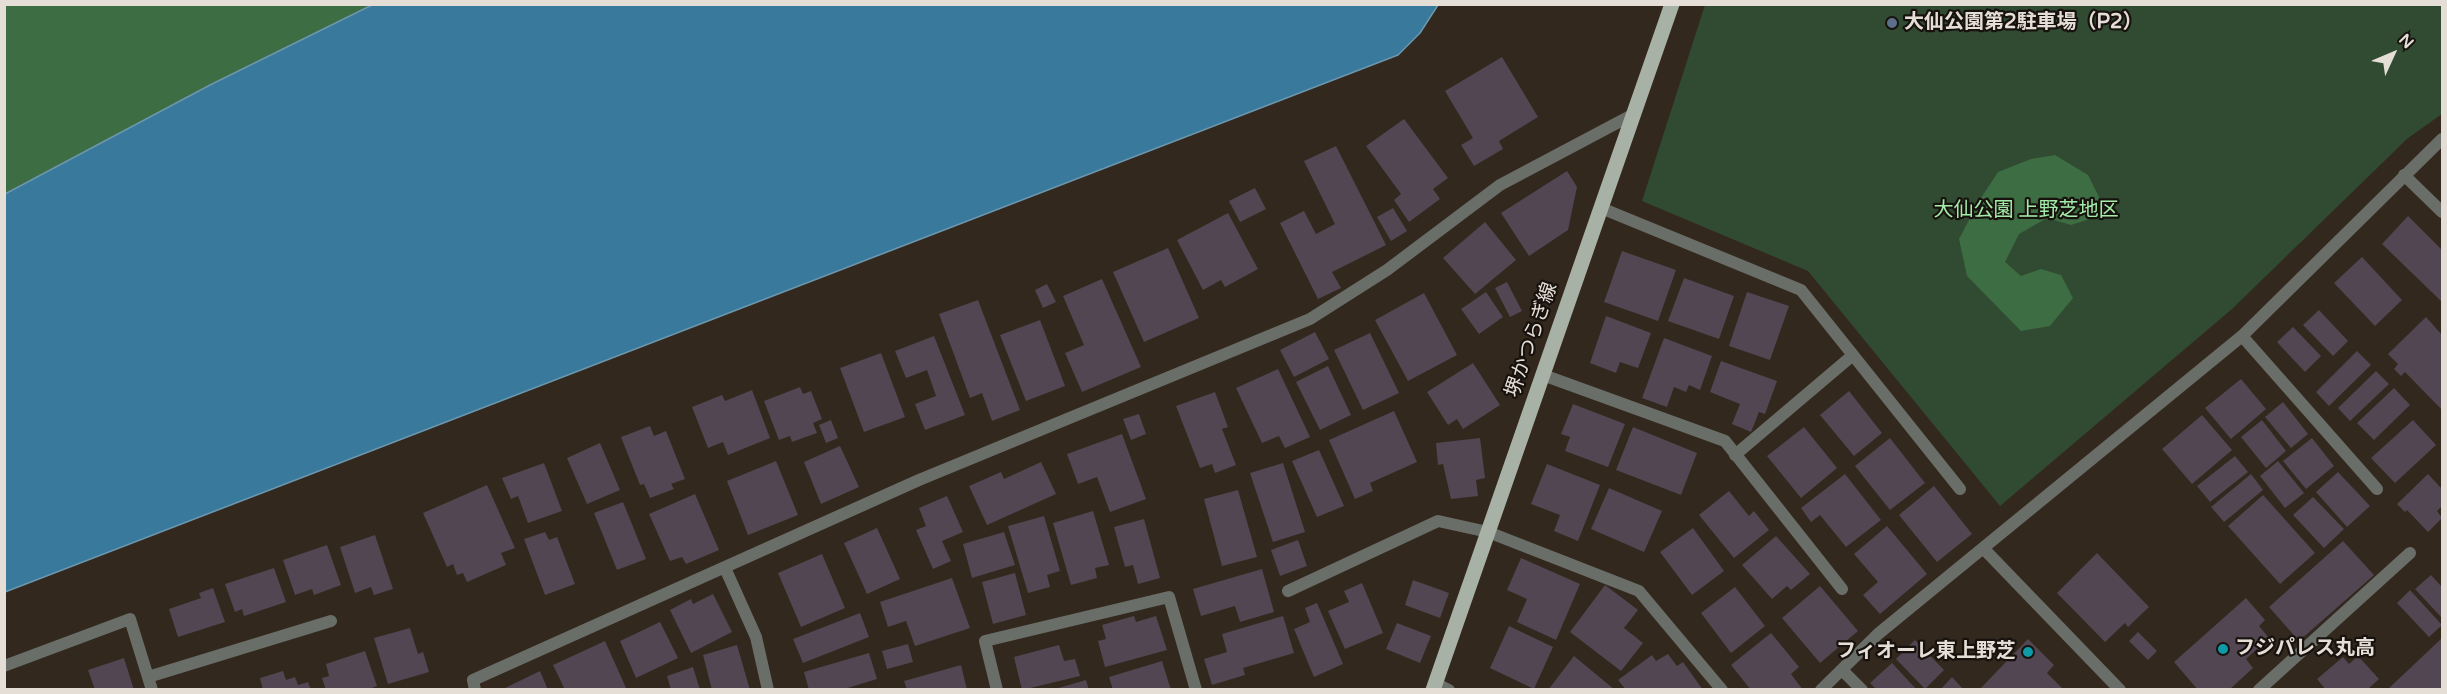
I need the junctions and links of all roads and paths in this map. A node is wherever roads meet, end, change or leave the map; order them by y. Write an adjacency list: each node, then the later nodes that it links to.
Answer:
1 (1672, 4): 2 (main road, 堺かつらぎ線)
2 (1634, 114): 5 (main road, 堺かつらぎ線); 16 (street)
3 (2442, 139): 4 (street)
4 (2404, 175): 6 (street); 7 (street)
5 (1601, 208): 8 (street); 9 (main road, 堺かつらぎ線)
6 (2442, 212)
7 (2242, 336): 12 (street); 14 (street)
8 (1853, 355): 10 (street); 11 (street)
9 (1543, 375): 10 (street); 13 (main road, 堺かつらぎ線)
10 (1735, 454): 17 (street)
11 (1960, 489)
12 (2377, 489)
13 (1488, 532): 18 (street); 23 (main road, 堺かつらぎ線); 28 (street)
14 (1983, 548): 21 (street); 31 (street)
15 (2410, 553): 32 (street)
16 (725, 568): 24 (street); 25 (street)
17 (1842, 589)
18 (1288, 591)
19 (331, 621): 22 (street)
20 (4, 666): 22 (street)
21 (1842, 670): 29 (street); 30 (street)
22 (150, 683)
23 (1439, 688)
24 (475, 690)
25 (768, 690)
26 (996, 690): 27 (street)
27 (1196, 690)
28 (1722, 690)
29 (1821, 690)
30 (1862, 690)
31 (2120, 690)
32 (2259, 690)

